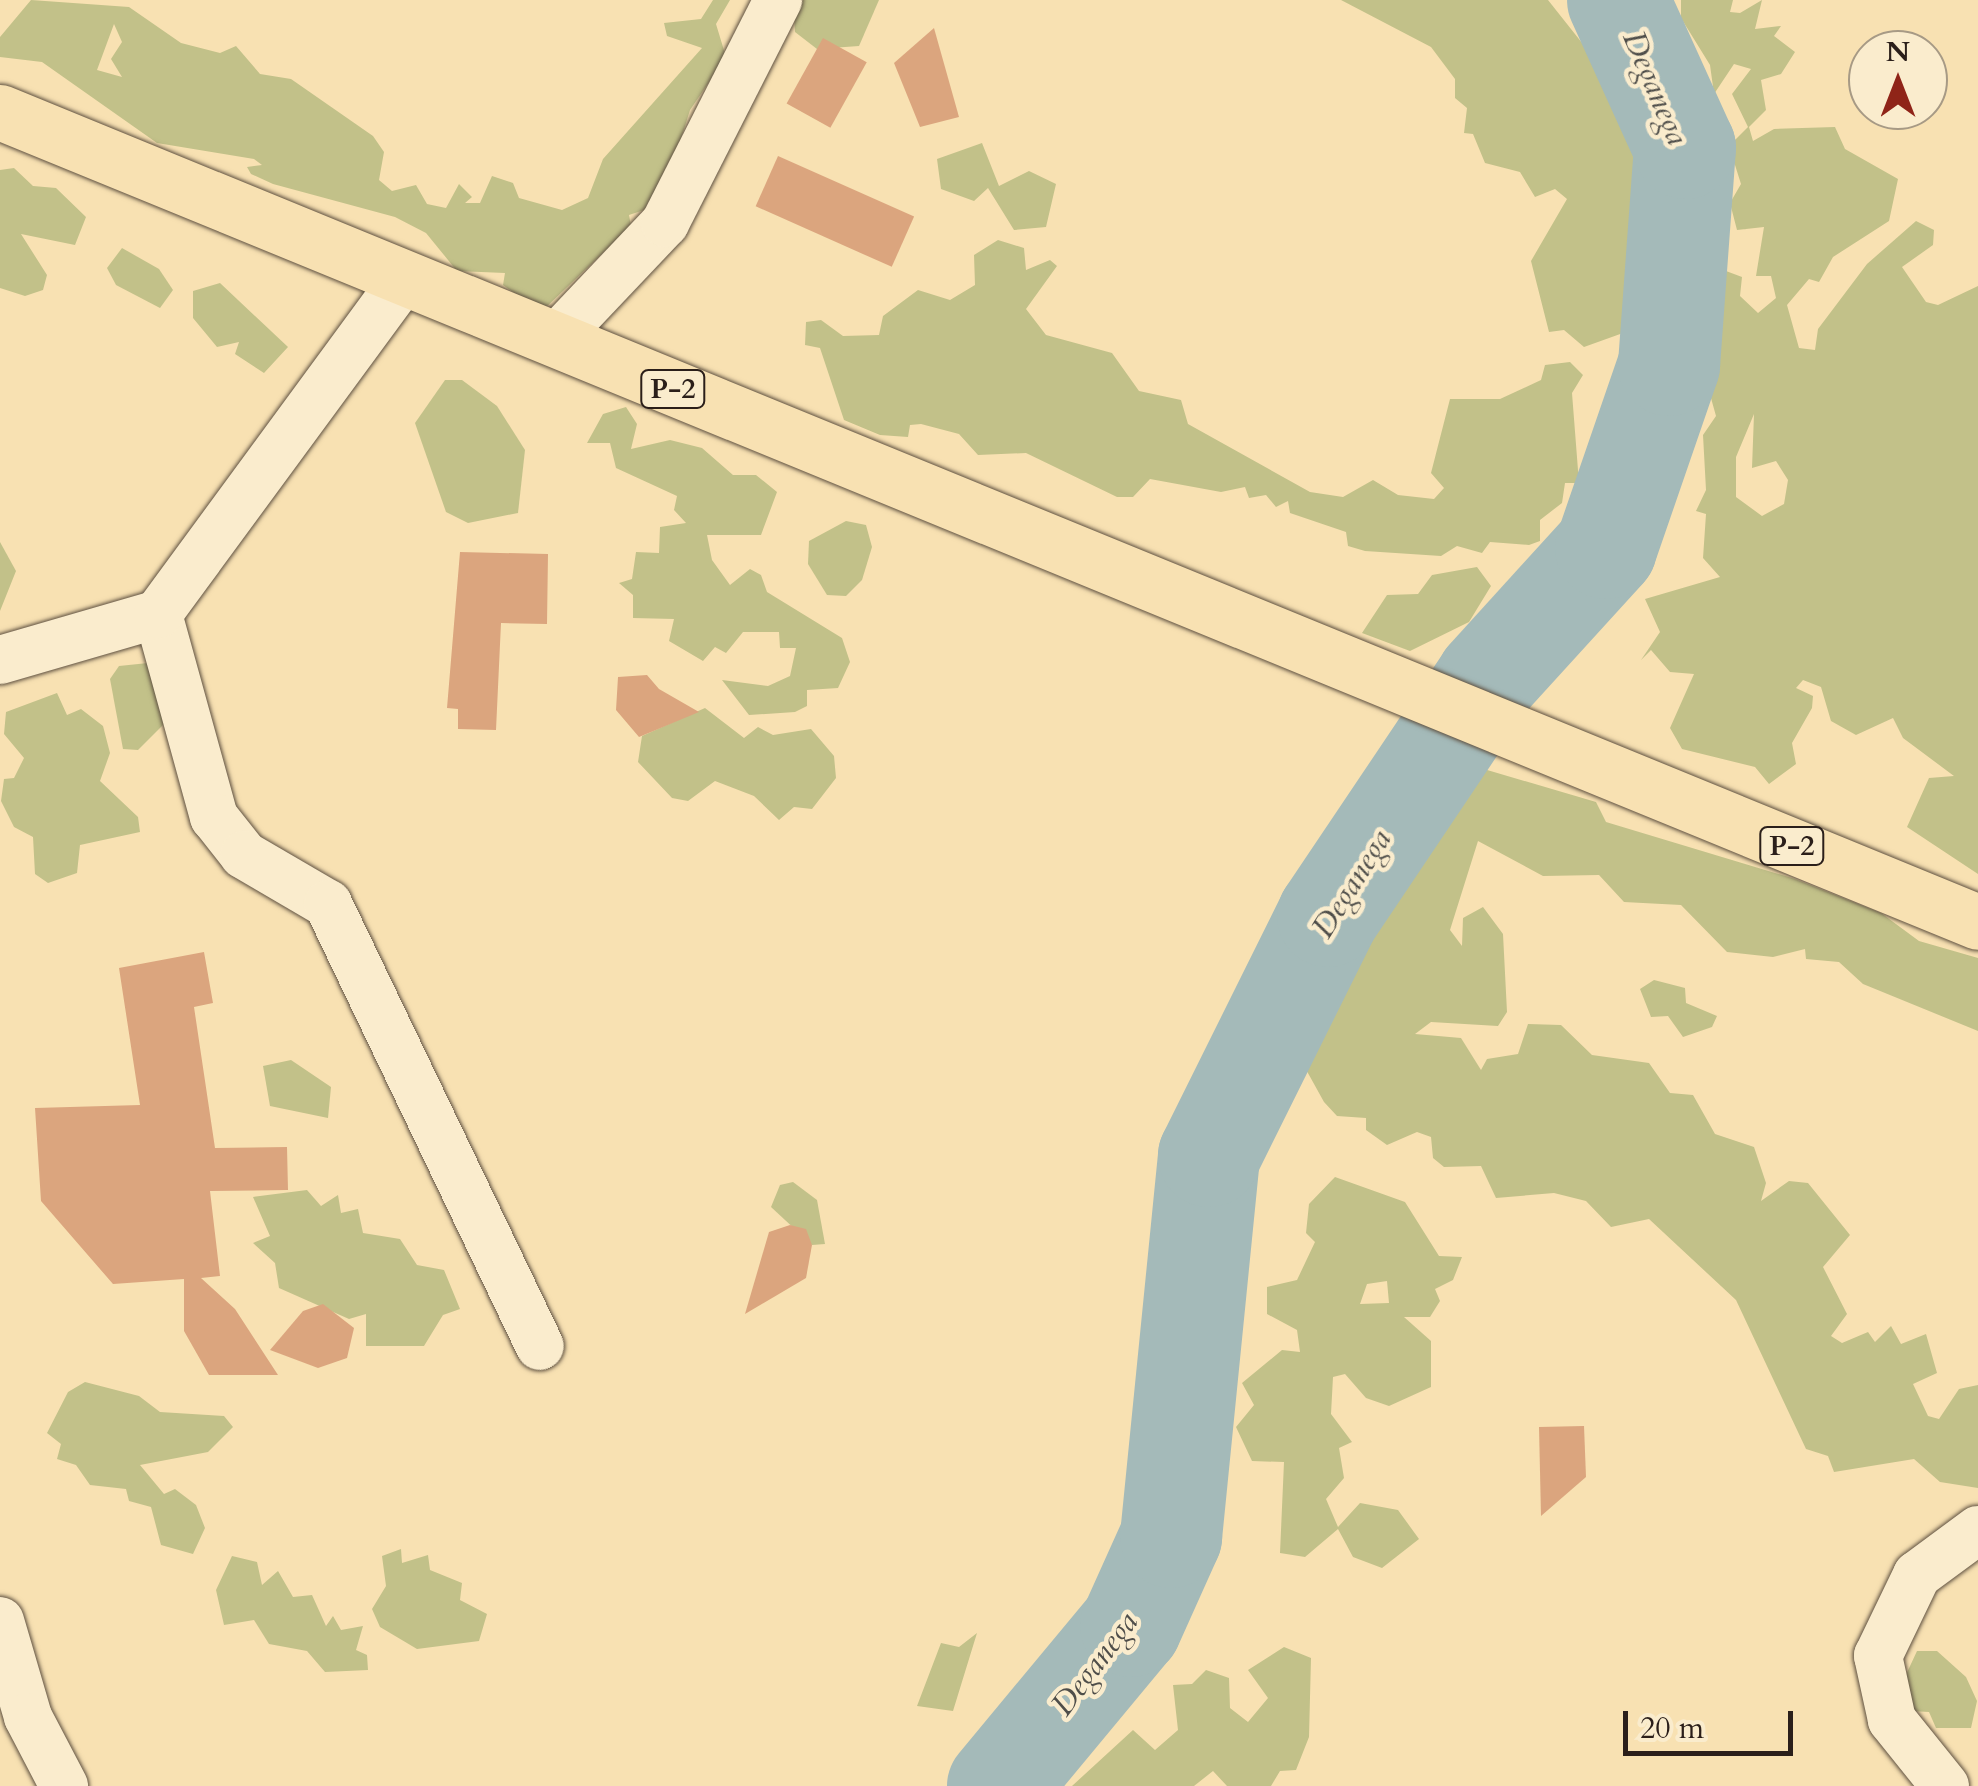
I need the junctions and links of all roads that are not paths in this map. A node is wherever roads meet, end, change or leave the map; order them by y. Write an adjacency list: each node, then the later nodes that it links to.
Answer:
1 (778, 0): 4 (street)
2 (0, 112): 3 (highway, P-2)
3 (406, 276): 4 (highway, P-2); 5 (street)
4 (554, 340): 7 (highway, P-2)
5 (158, 614): 6 (street); 8 (street)
6 (0, 660)
7 (1978, 922)
8 (540, 1346)
9 (1978, 1530): 12 (street)
10 (0, 1621): 11 (street)
11 (64, 1786)
12 (1945, 1786)

